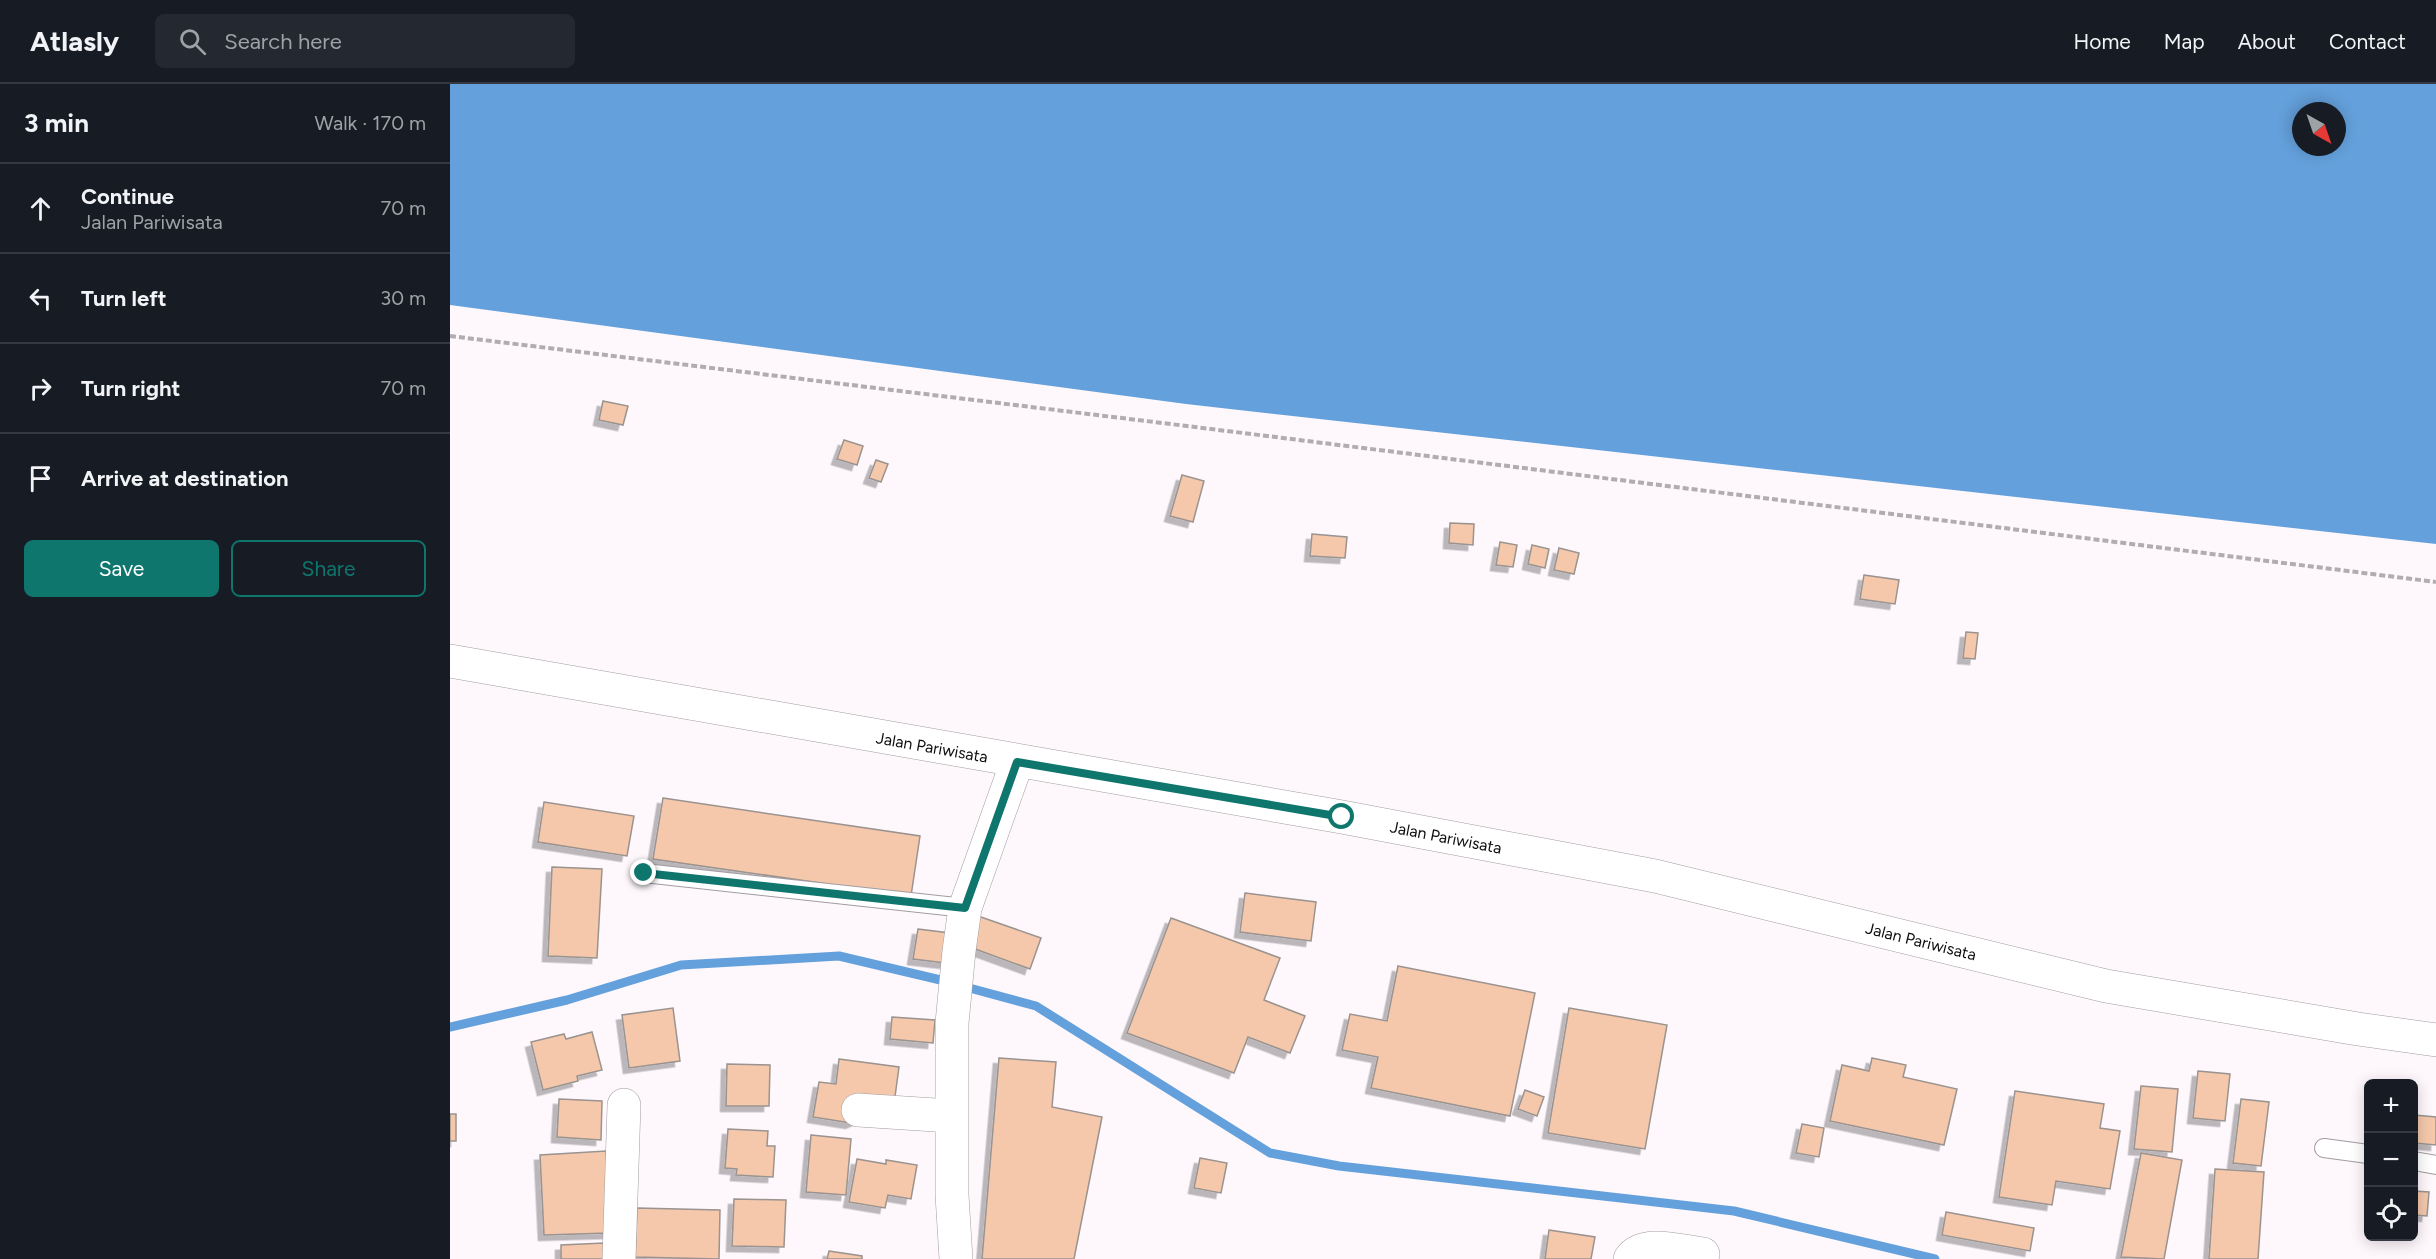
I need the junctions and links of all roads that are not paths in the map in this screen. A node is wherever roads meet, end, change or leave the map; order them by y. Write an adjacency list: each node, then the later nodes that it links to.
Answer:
1 (450, 661): 2 (main road, Jalan Pariwisata)
2 (1017, 762): 4 (main road); 5 (main road, Jalan Pariwisata)
3 (644, 873): 4 (lane)
4 (965, 908): 8 (main road)
5 (2436, 1040)
6 (624, 1105): 14 (main road)
7 (858, 1110): 8 (main road)
8 (951, 1116): 15 (main road)
9 (2324, 1148): 10 (lane)
10 (2364, 1153)
11 (2418, 1162): 12 (lane)
12 (2436, 1165)
13 (1703, 1254): 16 (main road)
14 (619, 1259)
15 (956, 1259)
16 (1630, 1259)

